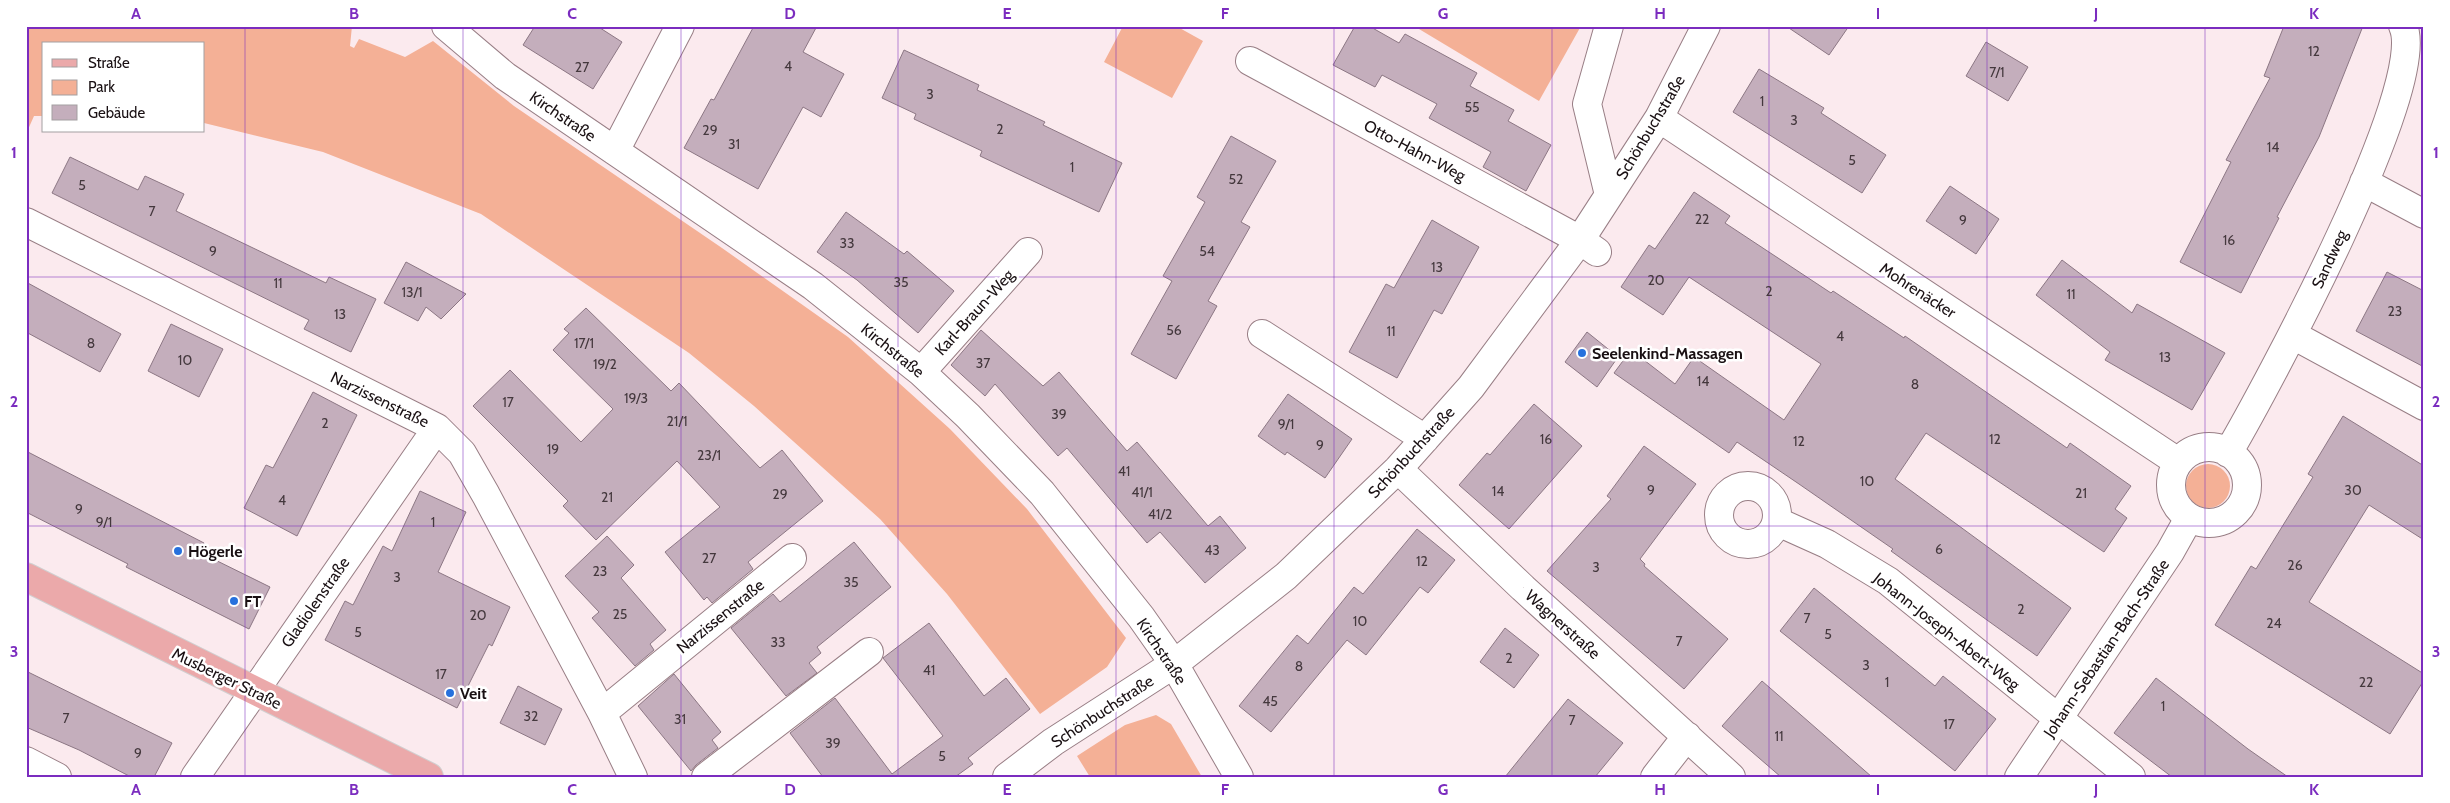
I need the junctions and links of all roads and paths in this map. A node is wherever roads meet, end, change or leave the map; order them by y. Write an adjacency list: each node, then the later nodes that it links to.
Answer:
1 (446, 26): 8 (street, Kirchstraße)
2 (680, 26): 8 (street)
3 (1609, 26): 10 (street)
4 (1706, 26): 7 (street, Schönbuchstraße)
5 (2403, 26): 9 (street, Sandweg)
6 (1250, 61): 13 (street, Otto-Hahn-Weg)
7 (1659, 118): 10 (street, Schönbuchstraße); 22 (street, Mohrenäcker)
8 (615, 151): 17 (street, Kirchstraße)
9 (2364, 182): 11 (street); 16 (street, Sandweg)
10 (1609, 195): 13 (street, Schönbuchstraße)
11 (2424, 214)
12 (26, 222): 19 (street, Narzissenstraße)
13 (1589, 246): 20 (street, Schönbuchstraße)
14 (1028, 252): 17 (street, Karl-Braun-Weg)
15 (1262, 334): 20 (street)
16 (2294, 335): 18 (street); 21 (street, Sandweg)
17 (921, 372): 29 (street, Kirchstraße)
18 (2424, 406)
19 (437, 428): 30 (street, Gladiolenstraße); 31 (street, Narzissenstraße)
20 (1425, 439): 23 (street, Schönbuchstraße)
21 (2228, 452): 22 (street); 24 (street)
22 (2178, 462): 24 (street)
23 (1398, 469): 29 (street, Schönbuchstraße); 33 (street, Wagnerstraße)
24 (2189, 518): 32 (street, Johann-Sebastian-Bach-Straße)
25 (1778, 522): 32 (street, Johann-Joseph-Abert-Weg)
26 (792, 558): 31 (street, Narzissenstraße)
27 (26, 577): 30 (main road, Musberger Straße)
28 (869, 652): 39 (street)
29 (1174, 664): 40 (street, Schönbuchstraße); 41 (street, Kirchstraße)
30 (253, 691): 36 (street, Gladiolenstraße); 37 (main road, Musberger Straße)
31 (602, 713): 38 (street, Narzissenstraße)
32 (2059, 720): 44 (street, Johann-Sebastian-Bach-Straße); 45 (street, Johann-Joseph-Abert-Weg)
33 (1687, 736): 42 (street); 43 (street, Wagnerstraße)
34 (26, 761): 35 (street)
35 (57, 777)
36 (195, 777)
37 (429, 777)
38 (633, 777)
39 (706, 777)
40 (1007, 777)
41 (1239, 777)
42 (1655, 777)
43 (1731, 777)
44 (2019, 777)
45 (2130, 777)

